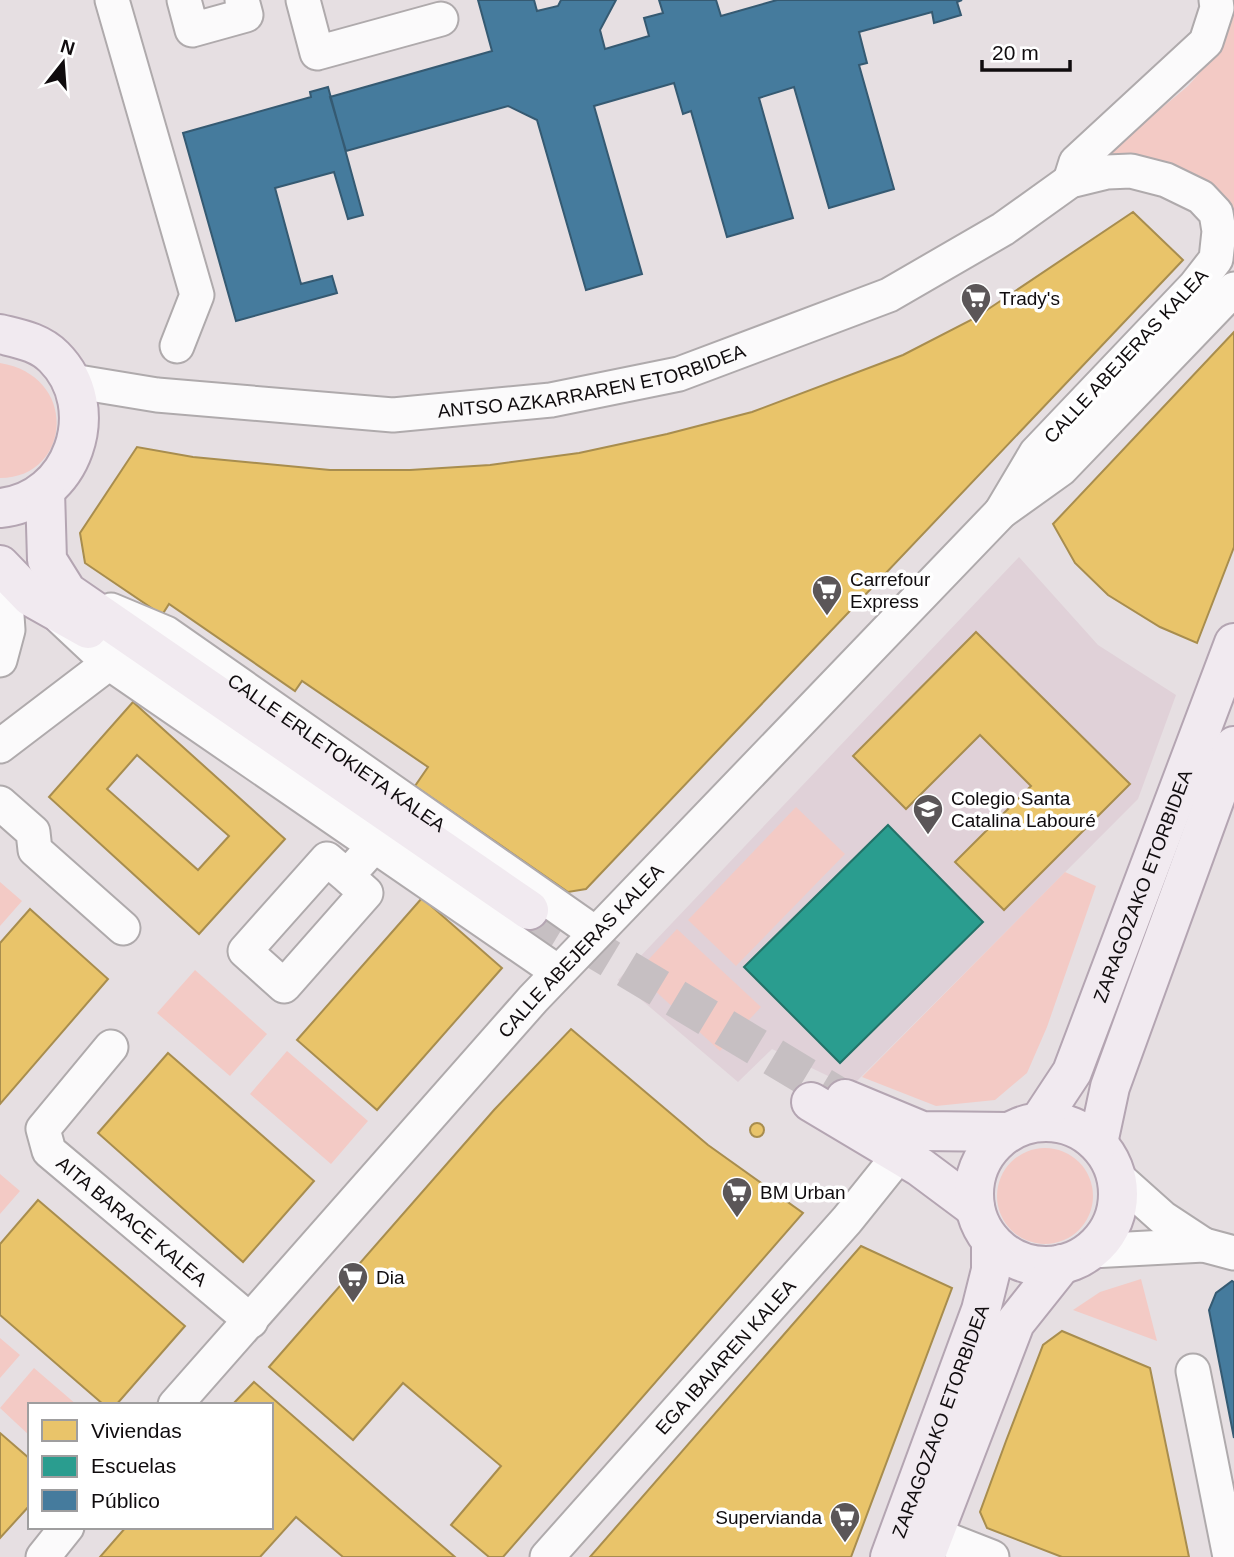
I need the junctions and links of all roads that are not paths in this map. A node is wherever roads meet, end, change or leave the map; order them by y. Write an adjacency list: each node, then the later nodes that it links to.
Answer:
1 (112, 0): 11 (street)
2 (184, 0): 3 (street)
3 (242, 0)
4 (303, 0): 6 (street)
5 (1216, 0): 7 (street, ANTSO AZKARRAREN ETORBIDEA)
6 (442, 19)
7 (1070, 181): 8 (street, ANTSO AZKARRAREN ETORBIDEA); 12 (street, ANTSO AZKARRAREN ETORBIDEA)
8 (1201, 197): 15 (street, CALLE ABEJERAS KALEA)
9 (1234, 289): 15 (street, CALLE ABEJERAS KALEA)
10 (0, 334): 12 (main road)
11 (177, 346)
12 (72, 381): 13 (main road)
13 (46, 491): 14 (main road); 17 (main road, CALLE ERLETOKIETA KALEA)
14 (0, 508)
15 (1001, 512): 28 (street, CALLE ABEJERAS KALEA)
16 (2, 569): 17 (main road, CALLE ERLETOKIETA KALEA); 19 (street)
17 (59, 600): 20 (street, CALLE ERLETOKIETA KALEA); 26 (main road, CALLE ERLETOKIETA KALEA); 28 (street, CALLE ERLETOKIETA KALEA)
18 (1234, 643): 31 (main road, ZARAGOZAKO ETORBIDEA)
19 (0, 660)
20 (109, 663): 21 (street); 24 (street, CALLE ERLETOKIETA KALEA)
21 (0, 746)
22 (1234, 746): 32 (main road, ZARAGOZAKO ETORBIDEA)
23 (0, 803): 27 (street)
24 (376, 844): 25 (street); 29 (street, CALLE ERLETOKIETA KALEA)
25 (347, 876)
26 (525, 917)
27 (123, 928)
28 (595, 933): 29 (street, CALLE ABEJERAS KALEA)
29 (558, 972): 38 (street, CALLE ABEJERAS KALEA)
30 (111, 1047): 38 (street, AITA BARACE KALEA)
31 (1023, 1127): 32 (main road); 33 (main road); 35 (main road)
32 (1098, 1143): 34 (main road)
33 (900, 1154): 35 (main road); 44 (street, EGA IBAIAREN KALEA)
34 (1116, 1176): 36 (street); 37 (main road)
35 (983, 1224): 37 (main road); 42 (main road, ZARAGOZAKO ETORBIDEA)
36 (1219, 1249): 37 (street)
37 (1077, 1258): 42 (main road, ZARAGOZAKO ETORBIDEA)
38 (251, 1321): 40 (street, CALLE ABEJERAS KALEA)
39 (1193, 1371): 46 (street)
40 (177, 1403)
41 (65, 1529): 43 (street)
42 (913, 1543): 45 (street)
43 (43, 1557)
44 (547, 1557)
45 (992, 1557)
46 (1230, 1557)

